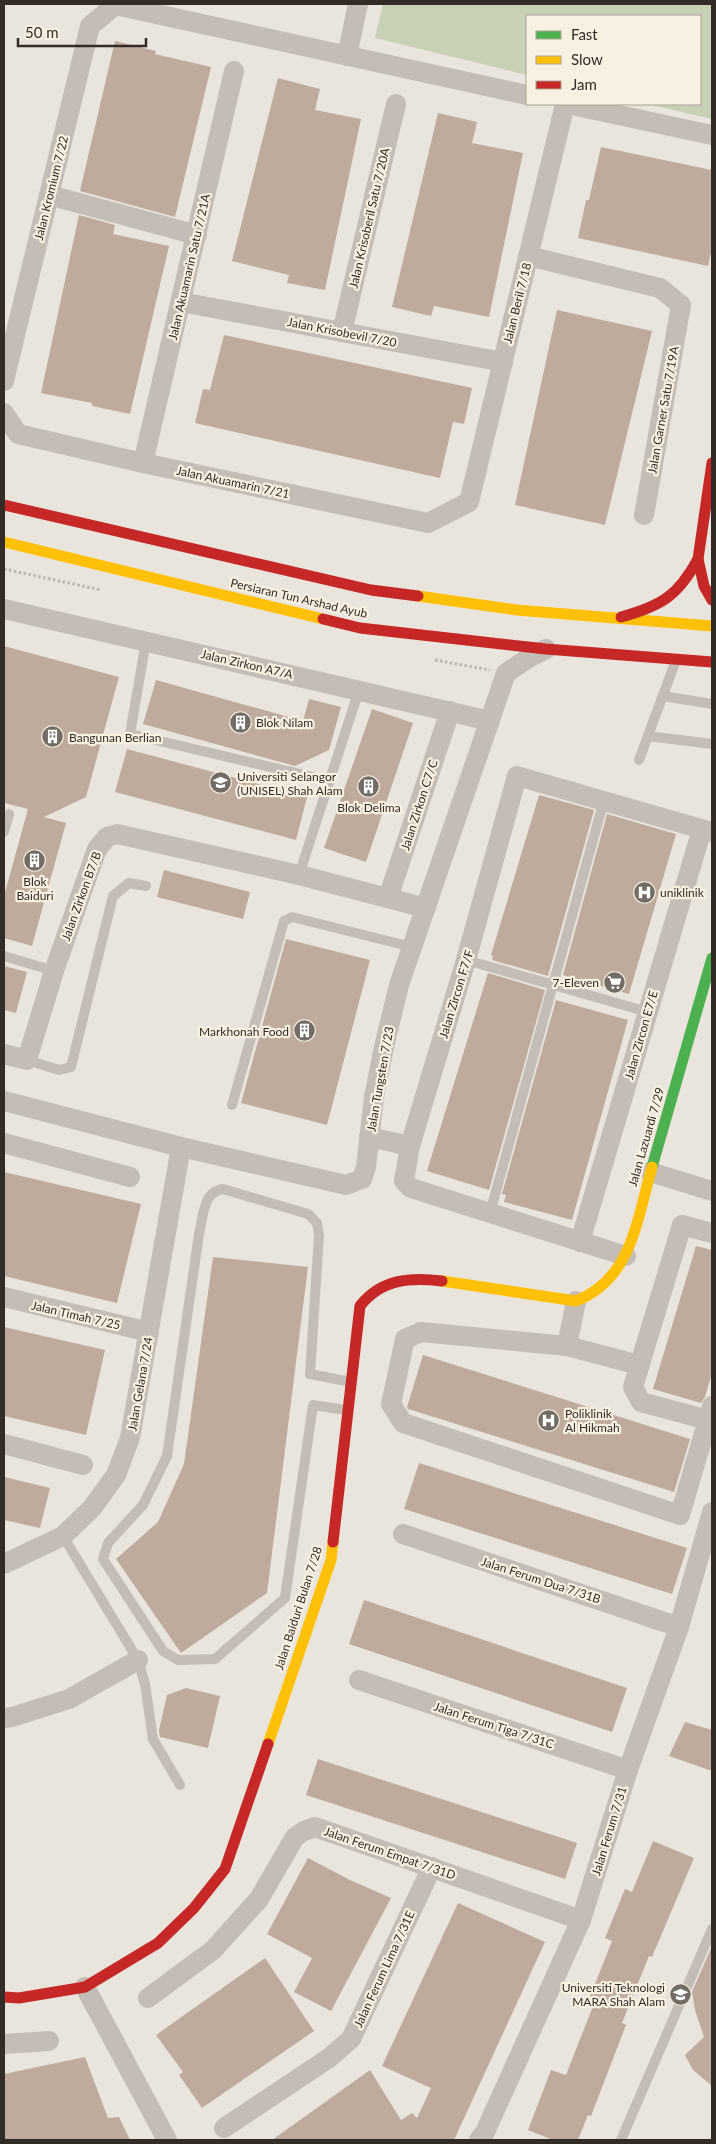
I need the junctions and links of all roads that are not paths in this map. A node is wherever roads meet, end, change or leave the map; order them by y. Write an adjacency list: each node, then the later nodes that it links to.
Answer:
1 (358, 4): 2 (street)
2 (347, 56): 4 (street); 9 (street, Jalan Kromium 7/22)
3 (234, 71): 10 (street, Jalan Akuamarin Satu 7/21A)
4 (526, 95)
5 (396, 104): 13 (street, Jalan Krisoberil Satu 7/20A)
6 (566, 105): 11 (street, Jalan Beril 7/18)
7 (571, 105): 8 (street)
8 (712, 135)
9 (49, 195): 10 (street); 15 (street, Jalan Kromium 7/22)
10 (197, 235): 12 (street, Jalan Akuamarin Satu 7/21A)
11 (528, 256): 14 (street, Jalan Beril 7/18); 21 (street, Jalan Garner Satu 7/19A)
12 (181, 302): 13 (street, Jalan Krisobevil 7/20); 17 (street, Jalan Akuamarin Satu 7/21A)
13 (342, 332): 14 (street, Jalan Krisobevil 7/20)
14 (503, 362): 19 (street, Jalan Beril 7/18)
15 (4, 381)
16 (4, 413): 17 (street, Jalan Akuamarin 7/21)
17 (143, 463): 19 (street, Jalan Akuamarin 7/21)
18 (712, 463): 23 (street)
19 (469, 502)
20 (4, 505): 26 (street, Persiaran Tun Arshad Ayub)
21 (644, 514)
22 (4, 542): 29 (street, Persiaran Tun Arshad Ayub)
23 (698, 559): 24 (street); 26 (street)
24 (712, 600)
25 (4, 609): 28 (street, Jalan Zirkon A7/A)
26 (621, 617): 27 (street, Persiaran Tun Arshad Ayub)
27 (712, 626)
28 (146, 641): 34 (street, Jalan Zirkon A7/A); 42 (lane)
29 (482, 642): 30 (street, Persiaran Tun Arshad Ayub); 33 (street)
30 (546, 649): 31 (street, Persiaran Tun Arshad Ayub); 33 (street)
31 (676, 659): 32 (street, Persiaran Tun Arshad Ayub); 35 (lane)
32 (712, 662)
33 (506, 673): 38 (street, Jalan Tungsten 7/23)
34 (359, 690): 37 (street, Jalan Zirkon A7/A); 42 (lane)
35 (663, 696): 36 (lane); 39 (lane)
36 (712, 704)
37 (450, 711): 38 (street, Jalan Zirkon A7/A); 49 (street, Jalan Zirkon C7/C)
38 (490, 721): 50 (street, Jalan Tungsten 7/23)
39 (648, 736): 40 (lane); 41 (lane)
40 (712, 744)
41 (639, 760)
42 (330, 781): 47 (lane)
43 (604, 800): 45 (street, Jalan Zircon F7/F); 54 (street, Jalan Zircon F7/F); 56 (lane)
44 (9, 814): 46 (lane)
45 (707, 830): 57 (street, Jalan Zircon E7/E)
46 (4, 832)
47 (299, 875): 49 (street, Jalan Zirkon B7/B); 55 (street, Jalan Zirkon B7/B)
48 (146, 886): 59 (lane)
49 (388, 898): 50 (street, Jalan Zirkon B7/B)
50 (426, 908): 51 (street, Jalan Tungsten 7/23)
51 (412, 947): 61 (lane); 62 (street, Jalan Tungsten 7/23)
52 (4, 956): 55 (lane)
53 (712, 958): 66 (street, Jalan Lazuardi 7/29)
54 (466, 960): 56 (lane); 64 (street, Jalan Zircon F7/F)
55 (54, 971): 59 (street, Jalan Zirkon B7/B)
56 (554, 985): 57 (lane); 69 (lane)
57 (648, 1012): 71 (street, Jalan Zircon E7/E)
58 (4, 1054): 59 (street)
59 (27, 1060)
60 (4, 1102): 65 (street, Jalan Tungsten 7/23)
61 (232, 1104)
62 (369, 1137): 64 (street); 65 (street, Jalan Tungsten 7/23)
63 (4, 1143): 67 (street)
64 (410, 1146): 69 (street, Jalan Zircon F7/F)
65 (181, 1147): 75 (street, Jalan Gelana 7/24)
66 (650, 1172): 68 (street); 72 (street, Jalan Lazuardi 7/29)
67 (130, 1177)
68 (712, 1191)
69 (490, 1213): 71 (street, Jalan Zircon F7/F)
70 (712, 1233): 77 (street)
71 (580, 1242): 72 (street, Jalan Zircon F7/F)
72 (626, 1256): 74 (street, Jalan Lazuardi 7/29)
73 (4, 1297): 75 (street, Jalan Timah 7/25)
74 (576, 1302): 76 (street); 78 (street, Jalan Baiduri Bulan 7/28)
75 (149, 1332): 85 (street, Jalan Gelana 7/24)
76 (567, 1346): 77 (street); 80 (street)
77 (639, 1365): 80 (street)
78 (353, 1382): 79 (street, Jalan Baiduri Bulan 7/28); 79 (lane)
79 (350, 1410): 96 (street, Jalan Baiduri Bulan 7/28)
80 (710, 1413)
81 (4, 1444): 82 (street)
82 (83, 1465)
83 (712, 1512): 87 (street, Jalan Ferum 7/31)
84 (403, 1534): 87 (street, Jalan Ferum Dua 7/31B)
85 (63, 1536): 86 (street, Jalan Gelana 7/24); 88 (lane)
86 (4, 1564)
87 (680, 1627): 91 (street, Jalan Ferum 7/31)
88 (138, 1660): 90 (street); 92 (lane)
89 (359, 1680): 91 (street, Jalan Ferum Tiga 7/31C)
90 (4, 1718)
91 (628, 1770): 94 (street, Jalan Ferum 7/31)
92 (180, 1785)
93 (432, 1867): 94 (street, Jalan Ferum Empat 7/31D); 98 (street, Jalan Ferum Empat 7/31D); 101 (street, Jalan Ferum Lima 7/31E)
94 (581, 1920): 103 (street, Jalan Ferum 7/31)
95 (712, 1930): 104 (lane)
96 (85, 1987): 97 (street, Jalan Baiduri Bulan 7/28); 102 (street)
97 (4, 1997)
98 (148, 1998)
99 (49, 2041): 100 (street)
100 (4, 2044)
101 (224, 2128)
102 (167, 2140)
103 (479, 2140)
104 (621, 2140)

